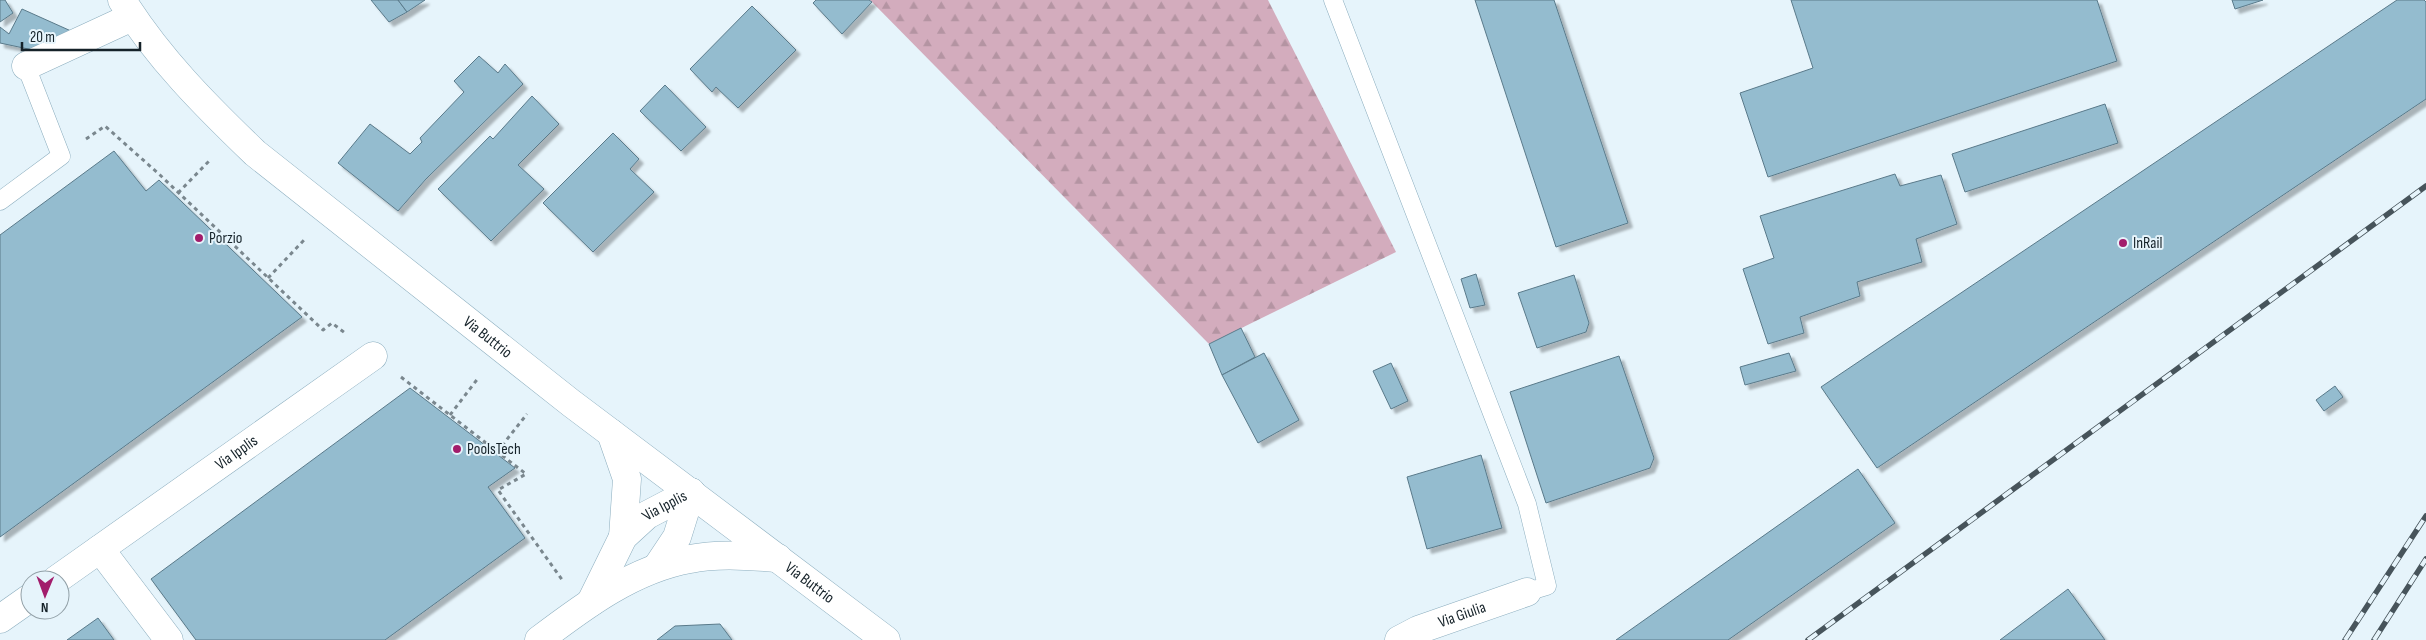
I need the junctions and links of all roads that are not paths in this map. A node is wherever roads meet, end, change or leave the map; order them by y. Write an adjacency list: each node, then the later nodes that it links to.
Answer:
1 (1332, 0): 13 (lane)
2 (127, 8): 3 (street); 6 (street, Via Buttrio)
3 (26, 66): 4 (lane)
4 (0, 201)
5 (373, 356): 9 (street, Via Ipplis)
6 (611, 433): 7 (street, Via Buttrio); 8 (street, Via Ipplis)
7 (691, 492): 8 (street, Via Ipplis); 10 (street, Via Buttrio); 11 (street, Via Ipplis)
8 (623, 537): 14 (street, Via Ipplis)
9 (100, 549): 12 (street, Via Ipplis); 17 (street)
10 (778, 558): 11 (street, Via Ipplis); 19 (street, Via Buttrio)
11 (657, 567): 14 (street, Via Ipplis)
12 (70, 570)
13 (1527, 592): 20 (street, Via Giulia)
14 (591, 602): 18 (street, Via Ipplis)
15 (20, 605): 16 (street)
16 (0, 619)
17 (169, 640)
18 (538, 640)
19 (886, 640)
20 (1399, 640)

